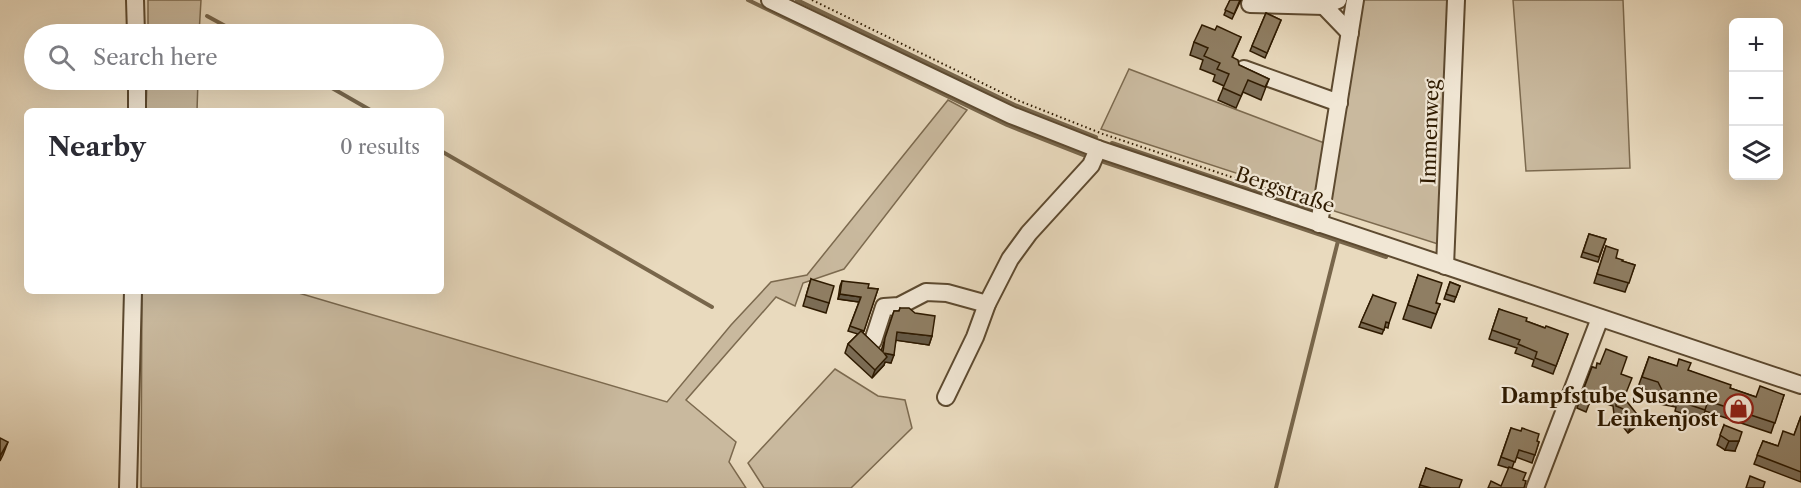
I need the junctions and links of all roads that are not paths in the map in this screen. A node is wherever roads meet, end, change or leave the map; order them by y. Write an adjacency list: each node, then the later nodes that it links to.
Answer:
1 (135, 0): 7 (street)
2 (770, 0): 13 (street, Bergstraße)
3 (1355, 0): 8 (street)
4 (1456, 0): 15 (street, Immenweg)
5 (1331, 3): 6 (street); 8 (street)
6 (1250, 4)
7 (136, 24)
8 (1350, 33): 11 (street)
9 (1243, 69): 11 (street)
10 (137, 90): 12 (street)
11 (1339, 103): 14 (street)
12 (137, 108)
13 (1098, 149): 14 (street, Bergstraße); 17 (street)
14 (1320, 217): 15 (street, Bergstraße)
15 (1445, 266): 18 (street, Bergstraße)
16 (133, 294): 22 (street)
17 (987, 304): 19 (street); 21 (street)
18 (1600, 318): 20 (street, Bergstraße); 23 (street)
19 (873, 341)
20 (1801, 385)
21 (946, 398)
22 (128, 488)
23 (1535, 488)

